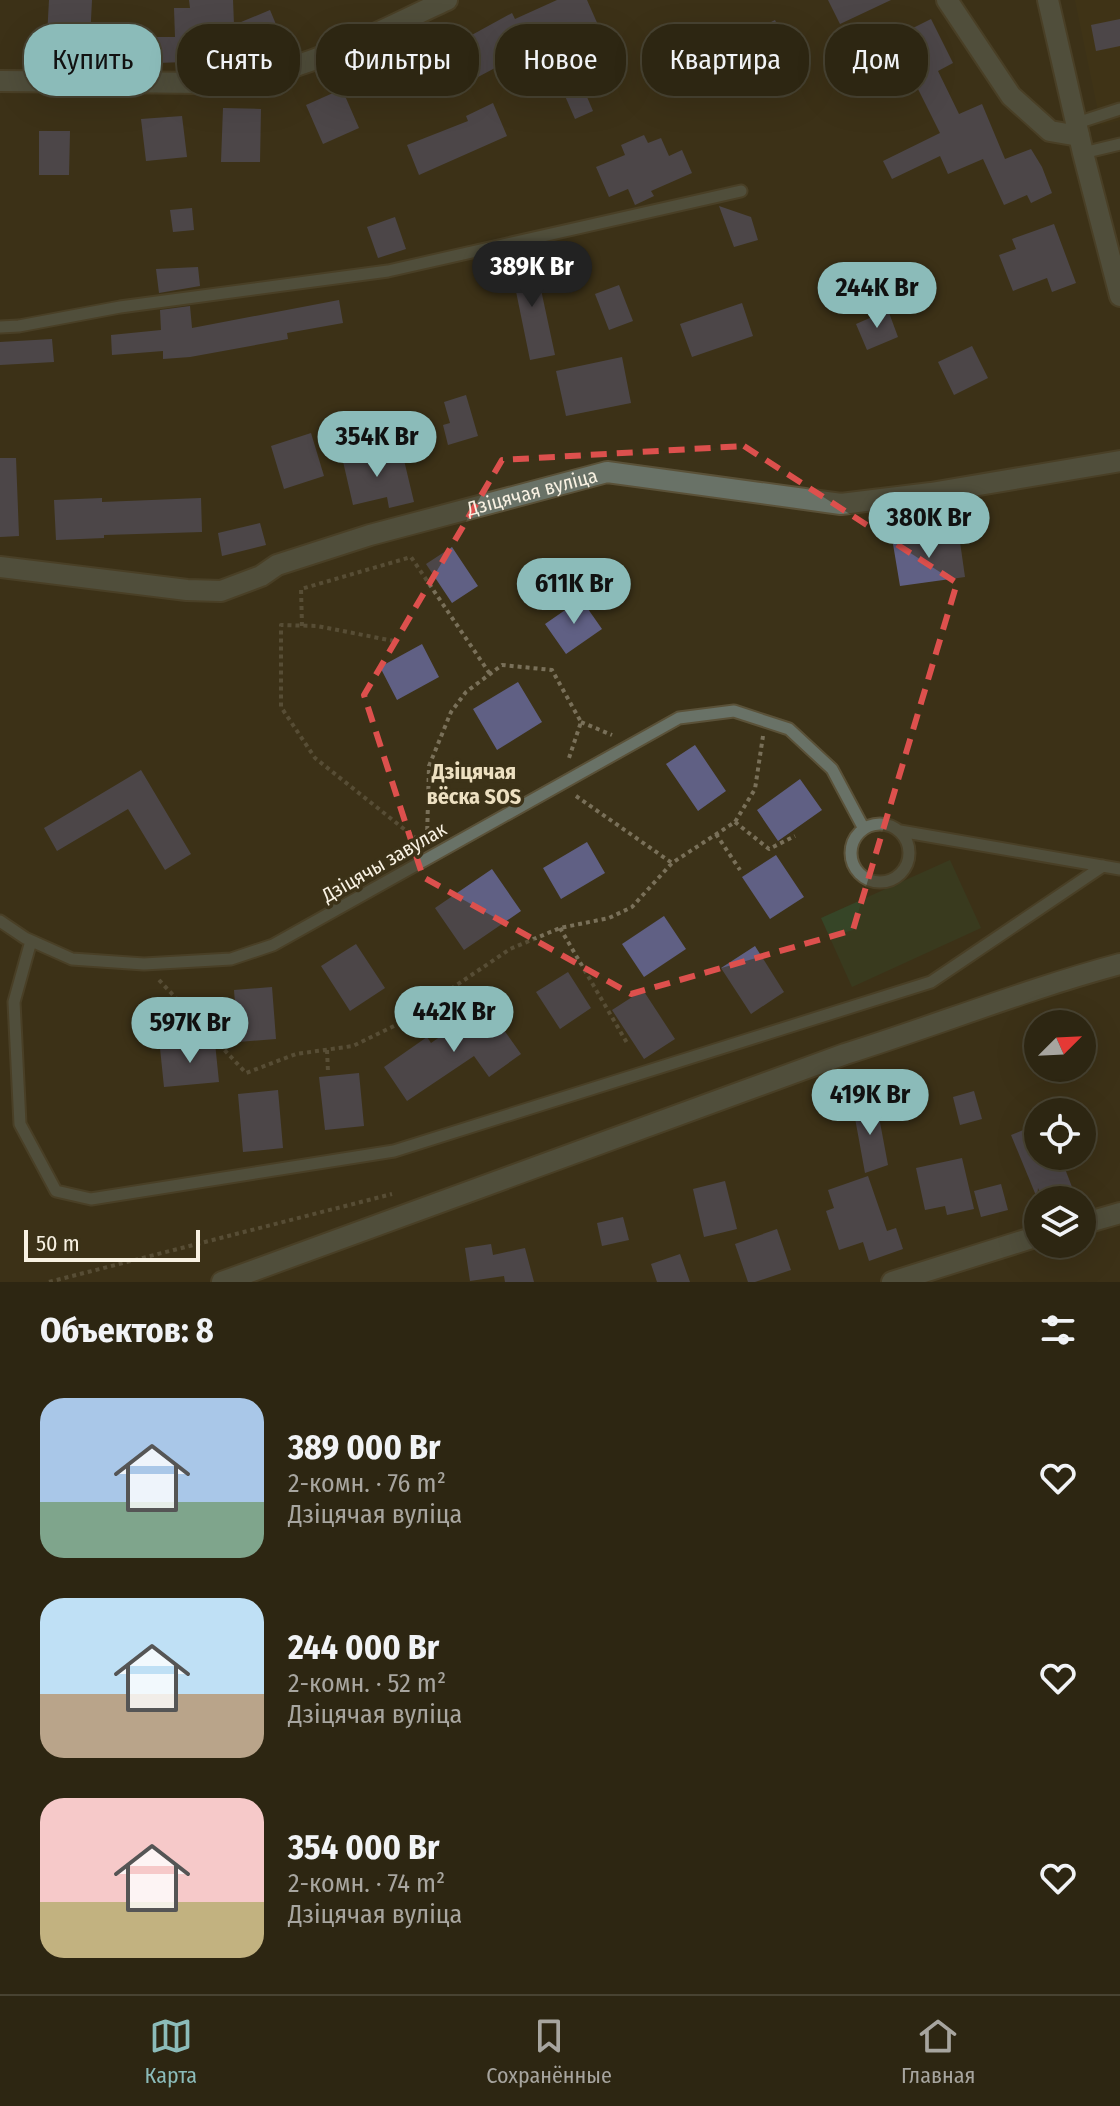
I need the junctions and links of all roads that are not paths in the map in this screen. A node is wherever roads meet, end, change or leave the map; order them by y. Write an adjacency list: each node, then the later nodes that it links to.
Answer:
1 (447, 0): 4 (street)
2 (947, 0): 6 (street)
3 (1048, 0): 6 (street)
4 (0, 81)
5 (1120, 109): 6 (lane)
6 (1080, 137): 7 (lane); 9 (street)
7 (1120, 144)
8 (741, 191): 10 (lane)
9 (1120, 296)
10 (0, 327)
11 (1120, 461): 12 (street, Дзіцячая вуліца)
12 (0, 567)
13 (864, 829): 14 (lane); 14 (lane); 18 (lane, Дзіцячы завулак)
14 (900, 831): 15 (lane)
15 (1103, 866): 16 (lane); 18 (lane)
16 (1120, 869)
17 (0, 921): 18 (lane, Дзіцячы завулак)
18 (31, 941)
19 (1120, 964): 23 (street)
20 (1120, 1213): 21 (street)
21 (1096, 1220)
22 (1024, 1240): 24 (street)
23 (222, 1282)
24 (892, 1282)

